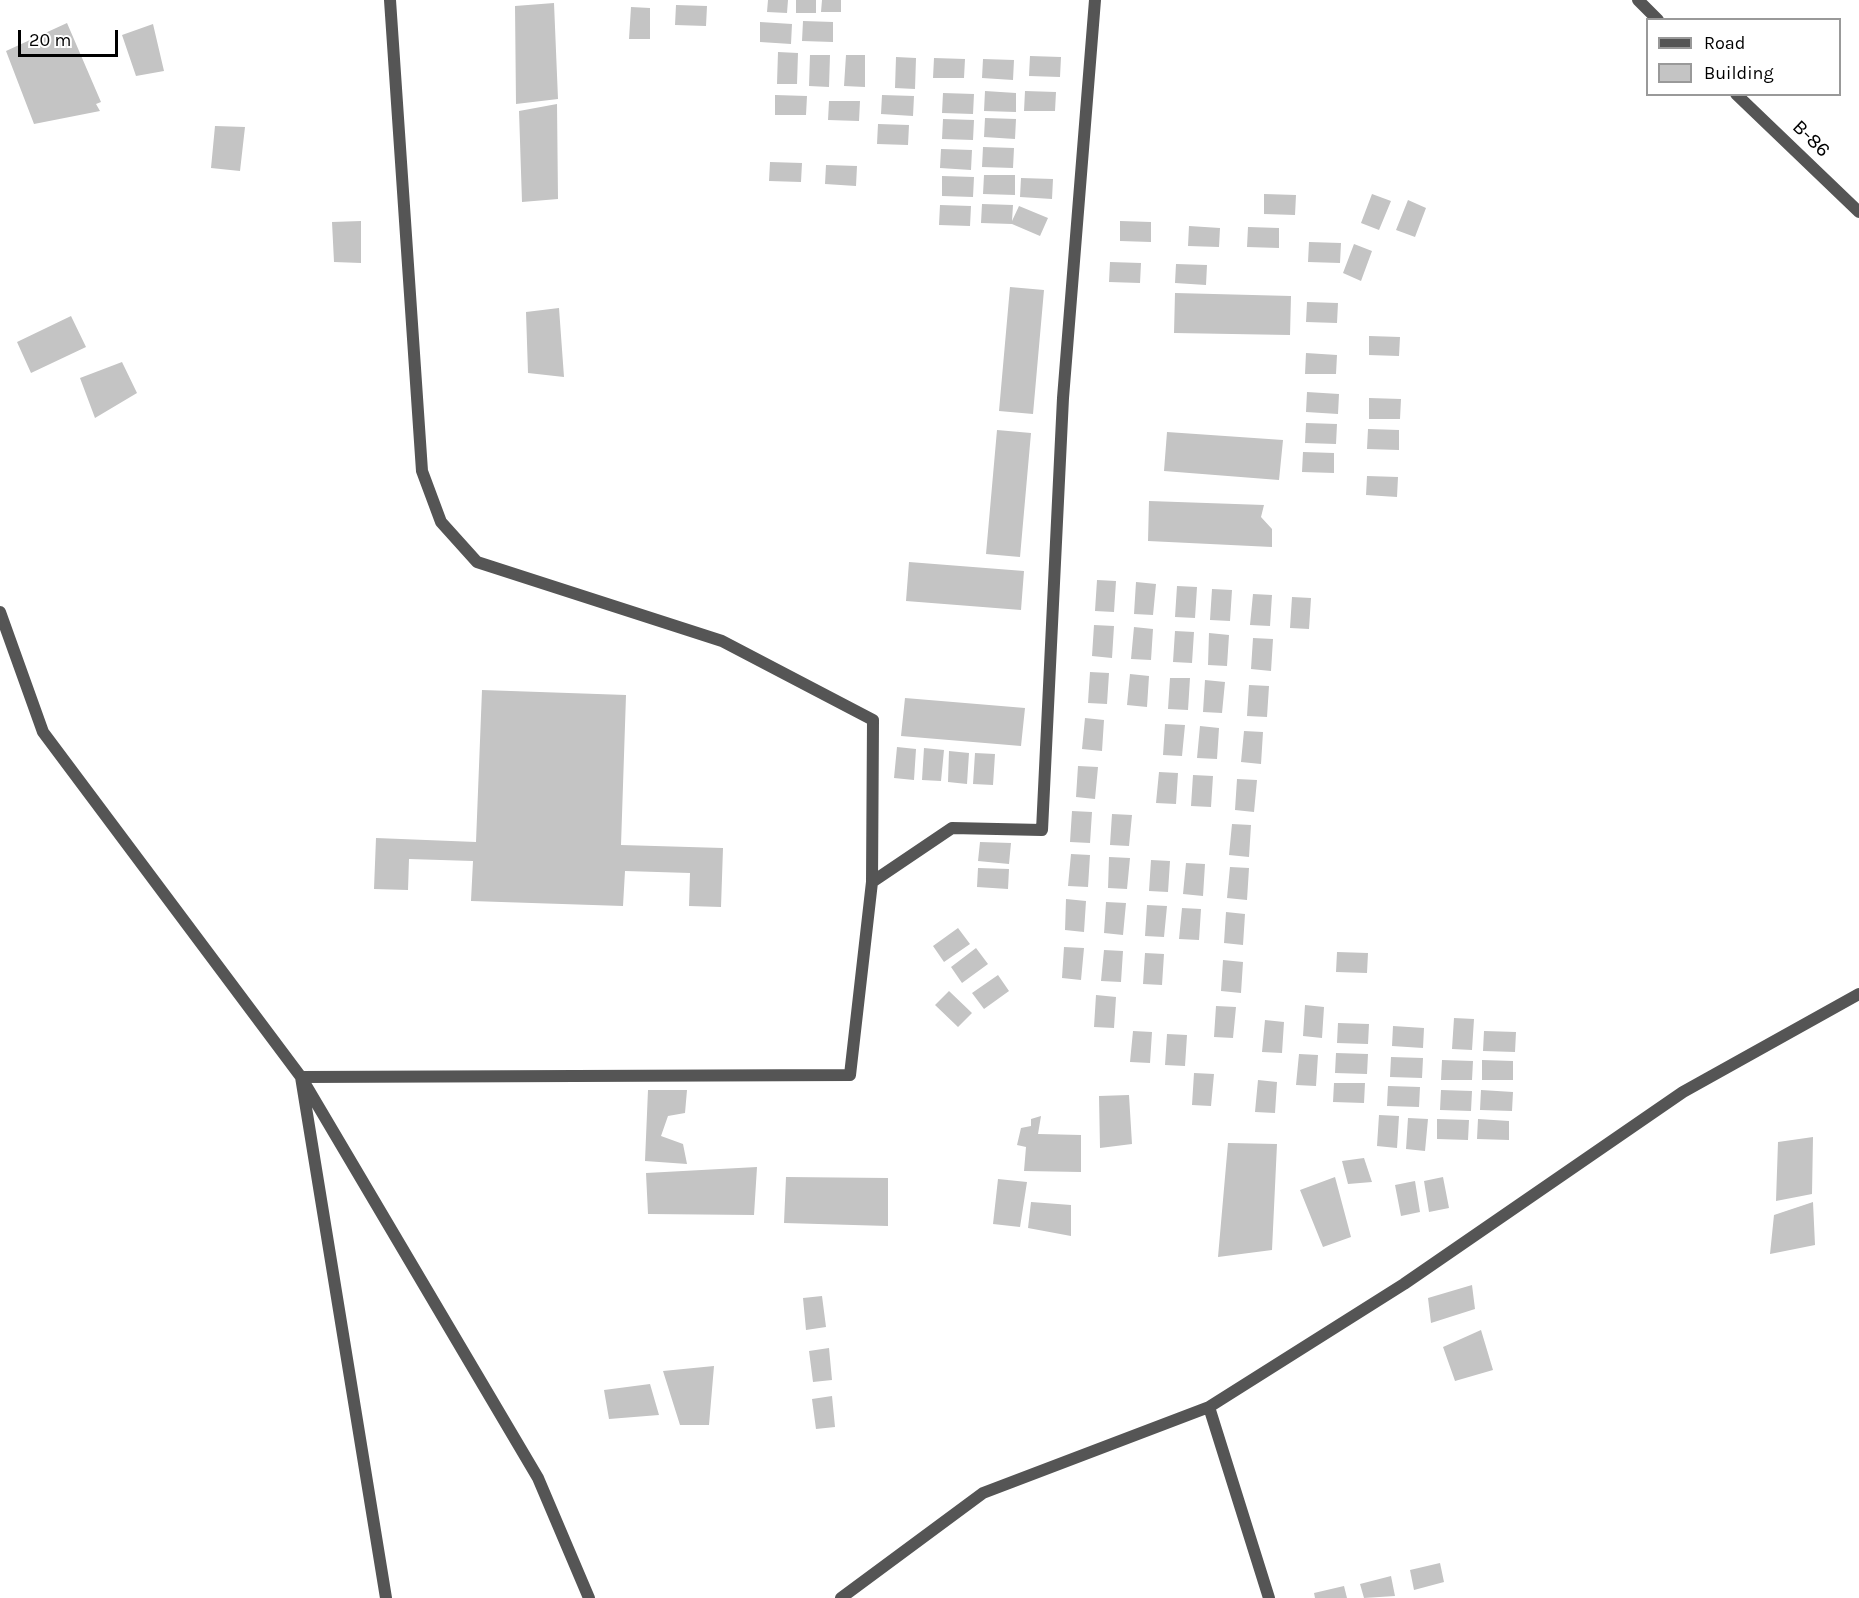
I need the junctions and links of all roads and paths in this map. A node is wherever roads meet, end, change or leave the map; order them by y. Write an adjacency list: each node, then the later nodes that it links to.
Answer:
1 (390, 0): 8 (street)
2 (1095, 0): 8 (street)
3 (1638, 0): 4 (street)
4 (1656, 18)
5 (1738, 96): 6 (street, B-86)
6 (1859, 212)
7 (0, 612): 10 (street)
8 (872, 882): 10 (street)
9 (1859, 994): 11 (street)
10 (301, 1077): 12 (street); 13 (street)
11 (1209, 1407): 14 (street); 15 (street)
12 (386, 1598)
13 (589, 1598)
14 (841, 1598)
15 (1269, 1598)

